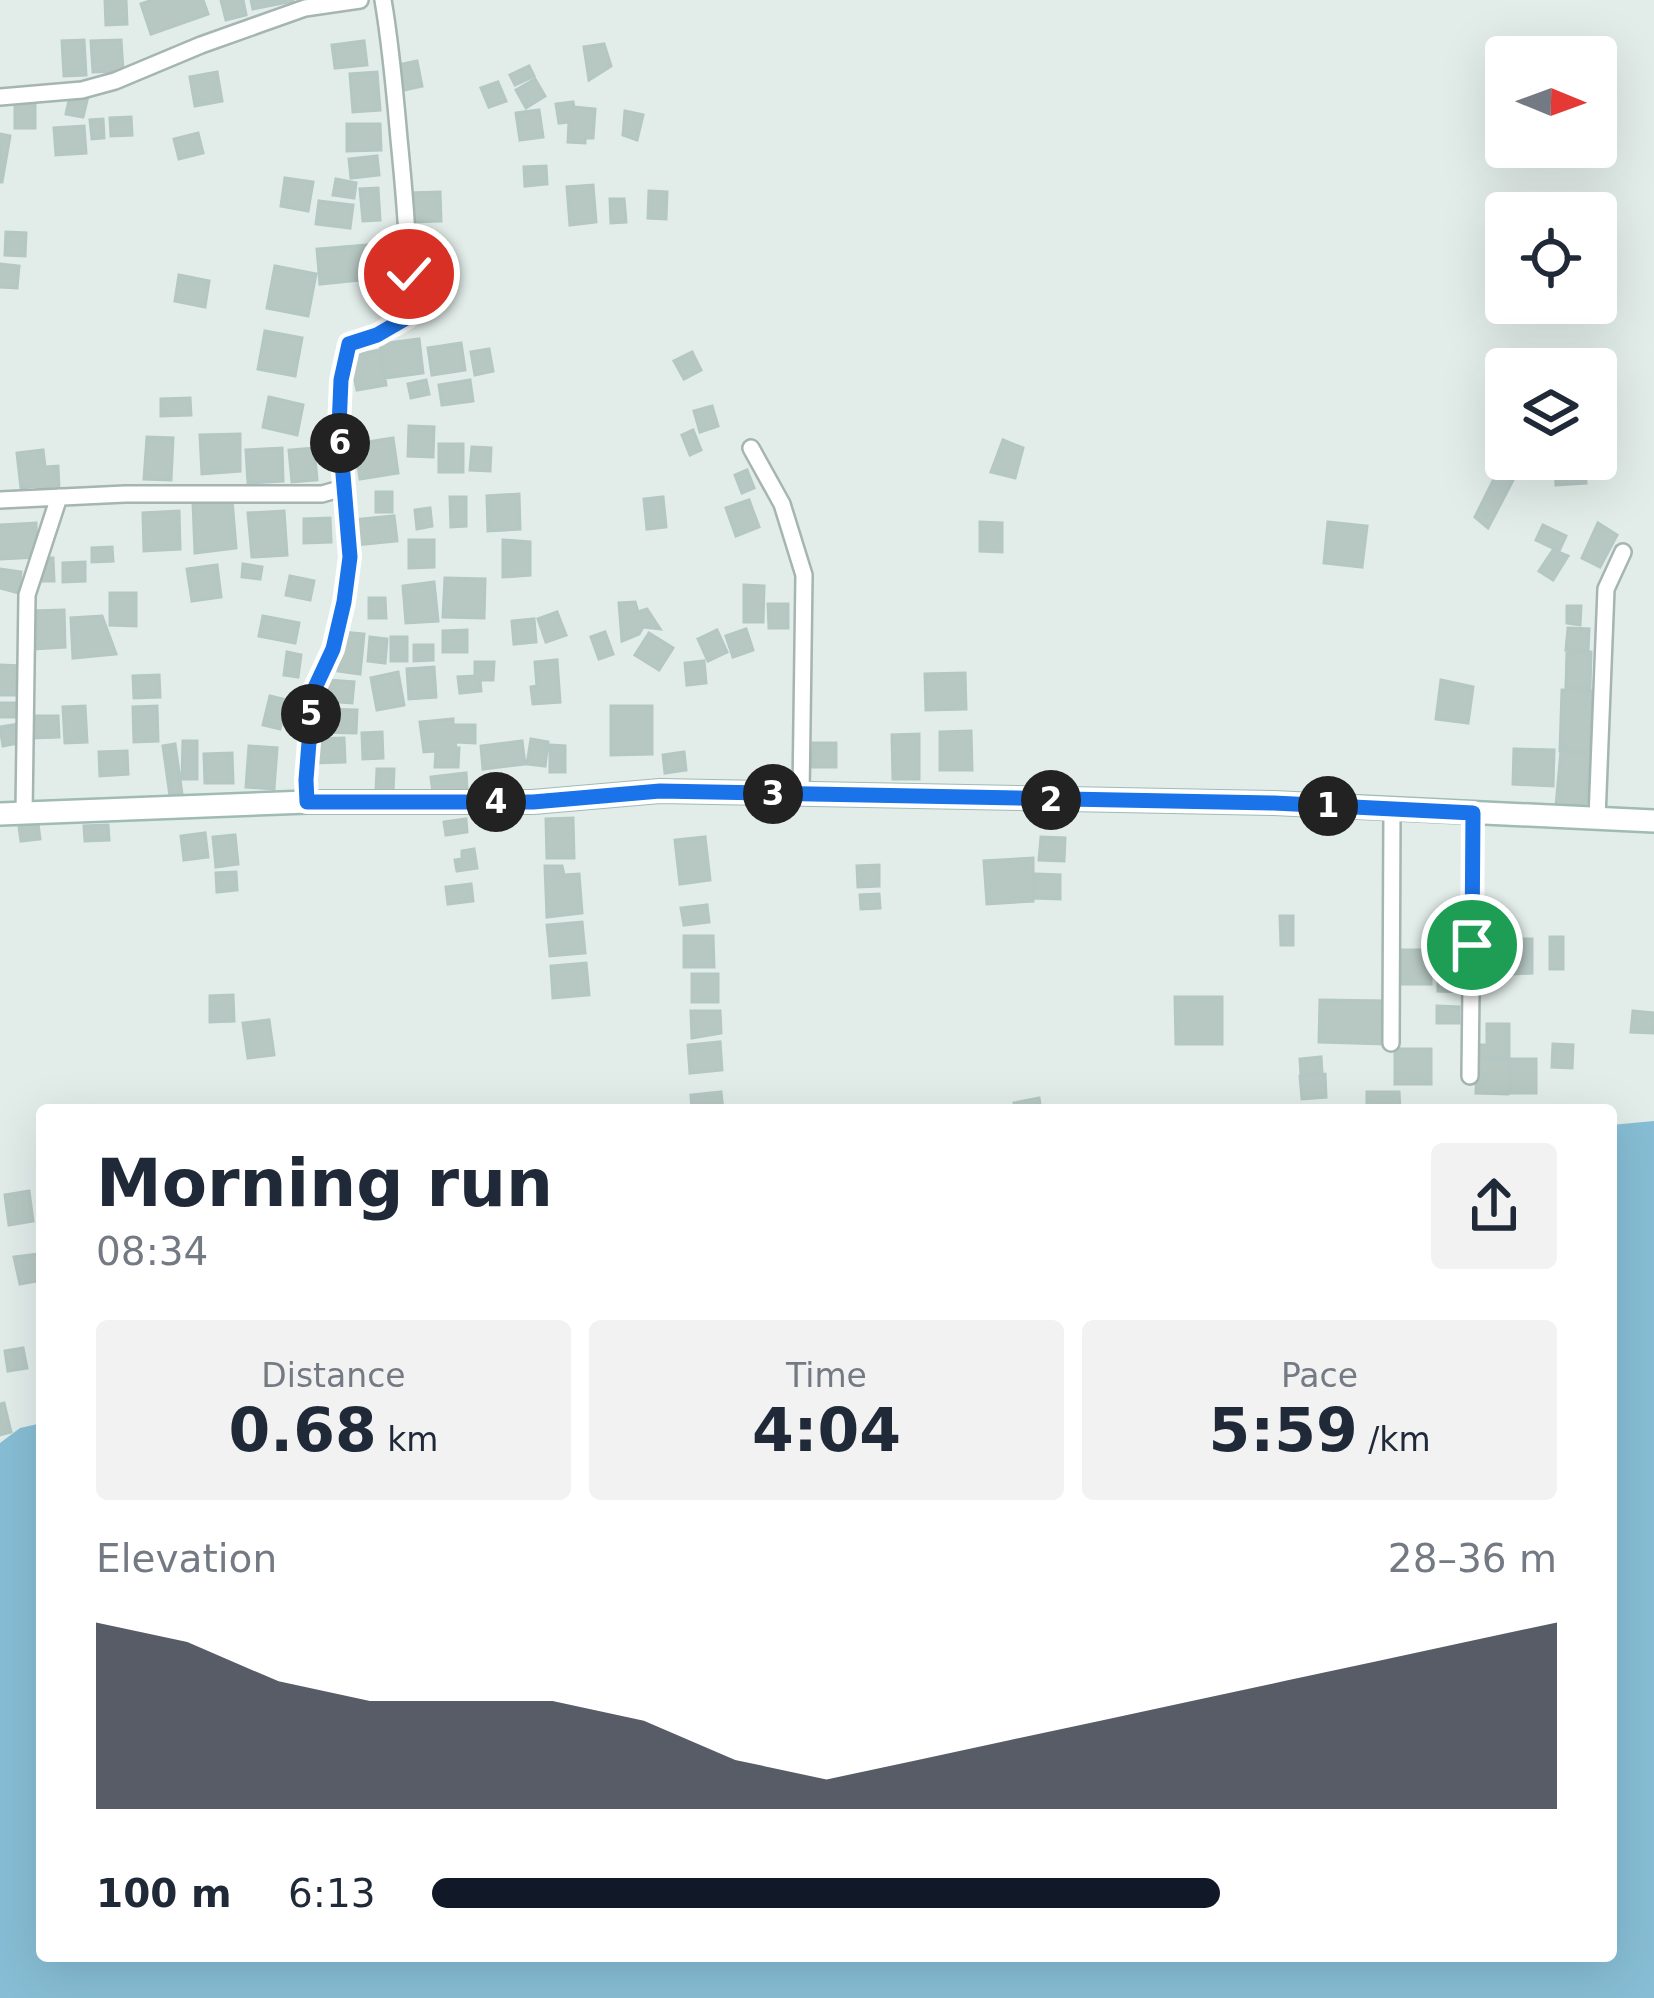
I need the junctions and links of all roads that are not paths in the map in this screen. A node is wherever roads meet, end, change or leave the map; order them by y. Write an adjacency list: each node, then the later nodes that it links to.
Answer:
1 (360, 0): 3 (street)
2 (383, 0): 5 (street)
3 (0, 97)
4 (751, 448): 9 (street)
5 (344, 488): 6 (street); 10 (street)
6 (59, 497): 7 (street); 12 (street)
7 (0, 500)
8 (1622, 552): 15 (street)
9 (801, 794): 10 (main road); 11 (main road)
10 (307, 802): 12 (main road)
11 (1391, 809): 13 (main road); 17 (street)
12 (24, 813): 14 (main road)
13 (1473, 813): 15 (main road); 18 (street)
14 (0, 814)
15 (1597, 818): 16 (main road)
16 (1654, 821)
17 (1391, 1043)
18 (1470, 1076)

